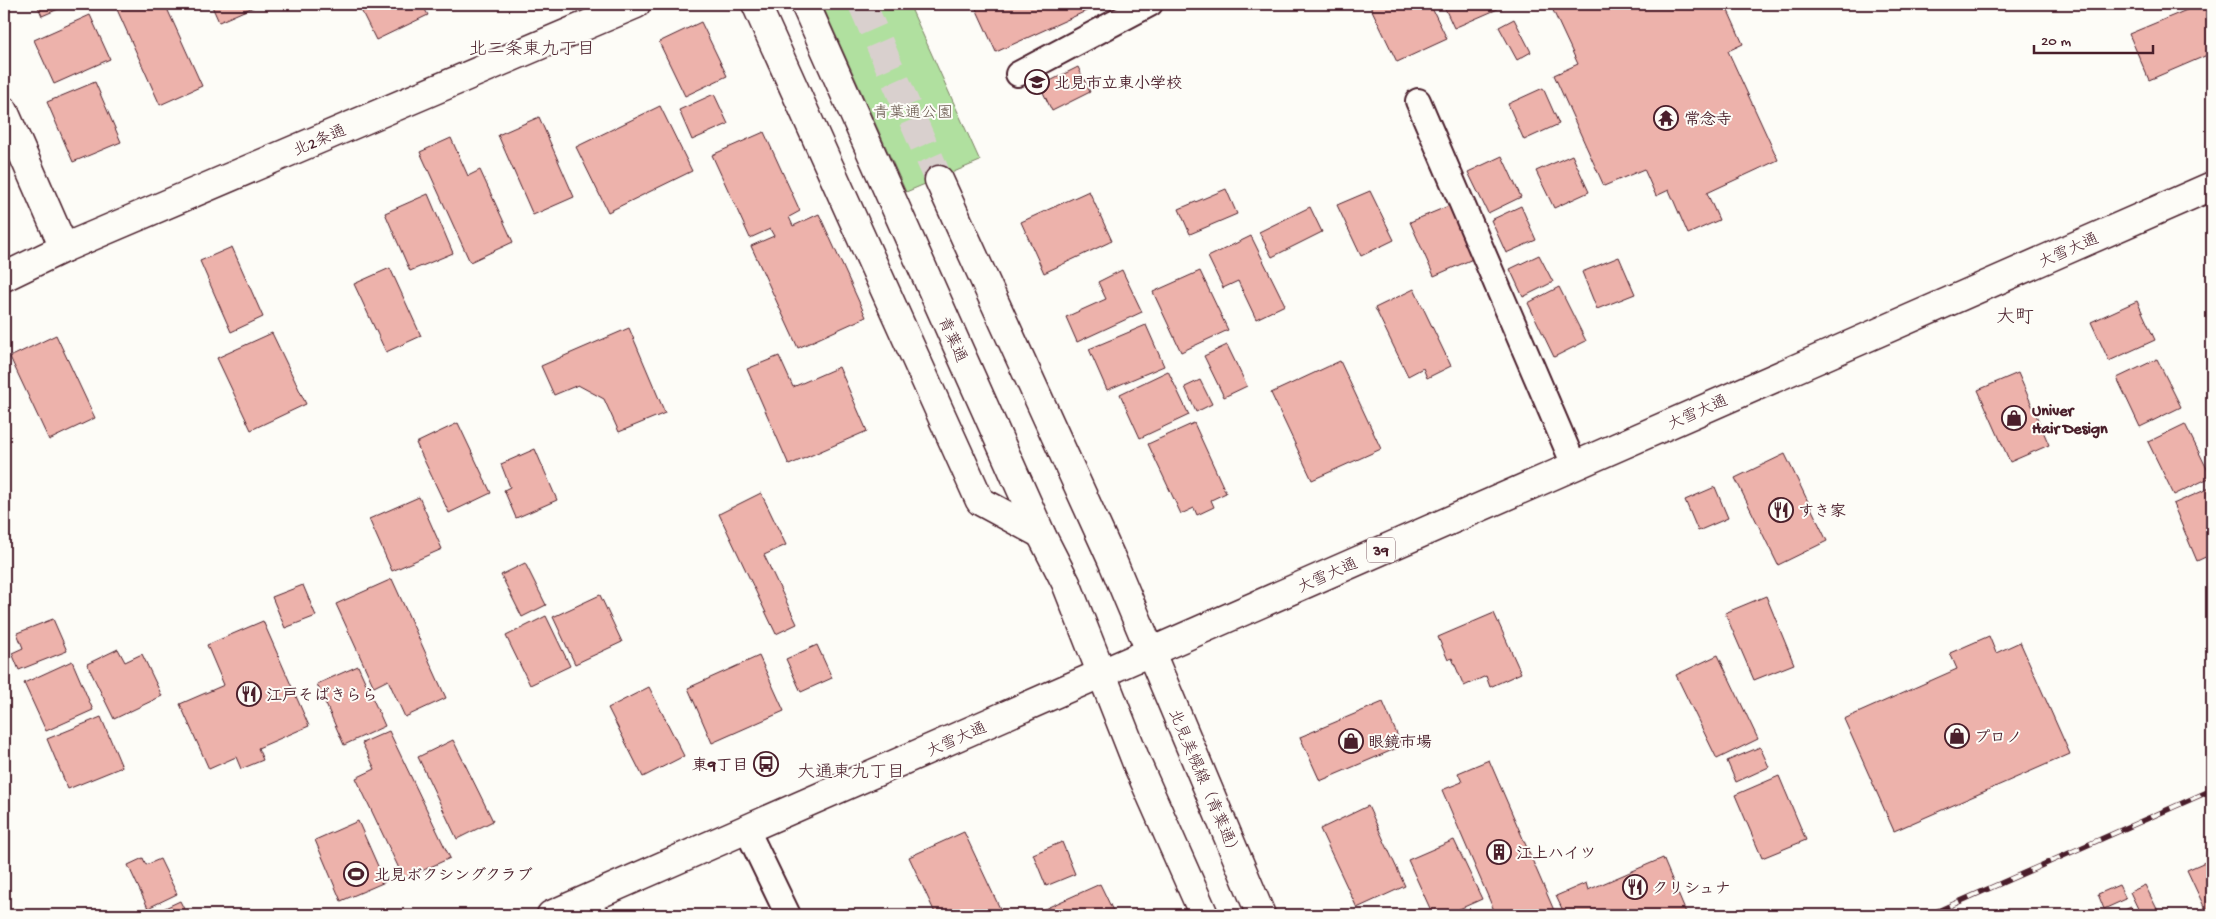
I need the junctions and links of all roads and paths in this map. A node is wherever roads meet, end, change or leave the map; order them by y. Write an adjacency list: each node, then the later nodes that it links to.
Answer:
1 (636, 4): 10 (main road, 北2条通)
2 (756, 4): 13 (main road)
3 (805, 4): 13 (main road, 青葉通)
4 (1150, 4): 5 (lane)
5 (1018, 74)
6 (1418, 101): 12 (lane)
7 (4, 111): 10 (main road)
8 (939, 180): 14 (main road)
9 (2212, 186): 12 (main road, 大雪大通 / 39)
10 (64, 248): 11 (main road, 北2条通)
11 (4, 277)
12 (1574, 465): 14 (main road, 大雪大通 / 39)
13 (1041, 534): 15 (main road, 青葉通)
14 (1152, 651): 15 (main road, 大雪大通 / 39); 21 (main road, 北見美幌線（青葉通）)
15 (1103, 673): 16 (main road, 大雪大通 / 39); 20 (main road)
16 (746, 830): 17 (main road, 大雪大通 / 39); 19 (lane)
17 (591, 907): 18 (main road, 大雪大通 / 39)
18 (551, 915)
19 (788, 915)
20 (1204, 915)
21 (1261, 915)

